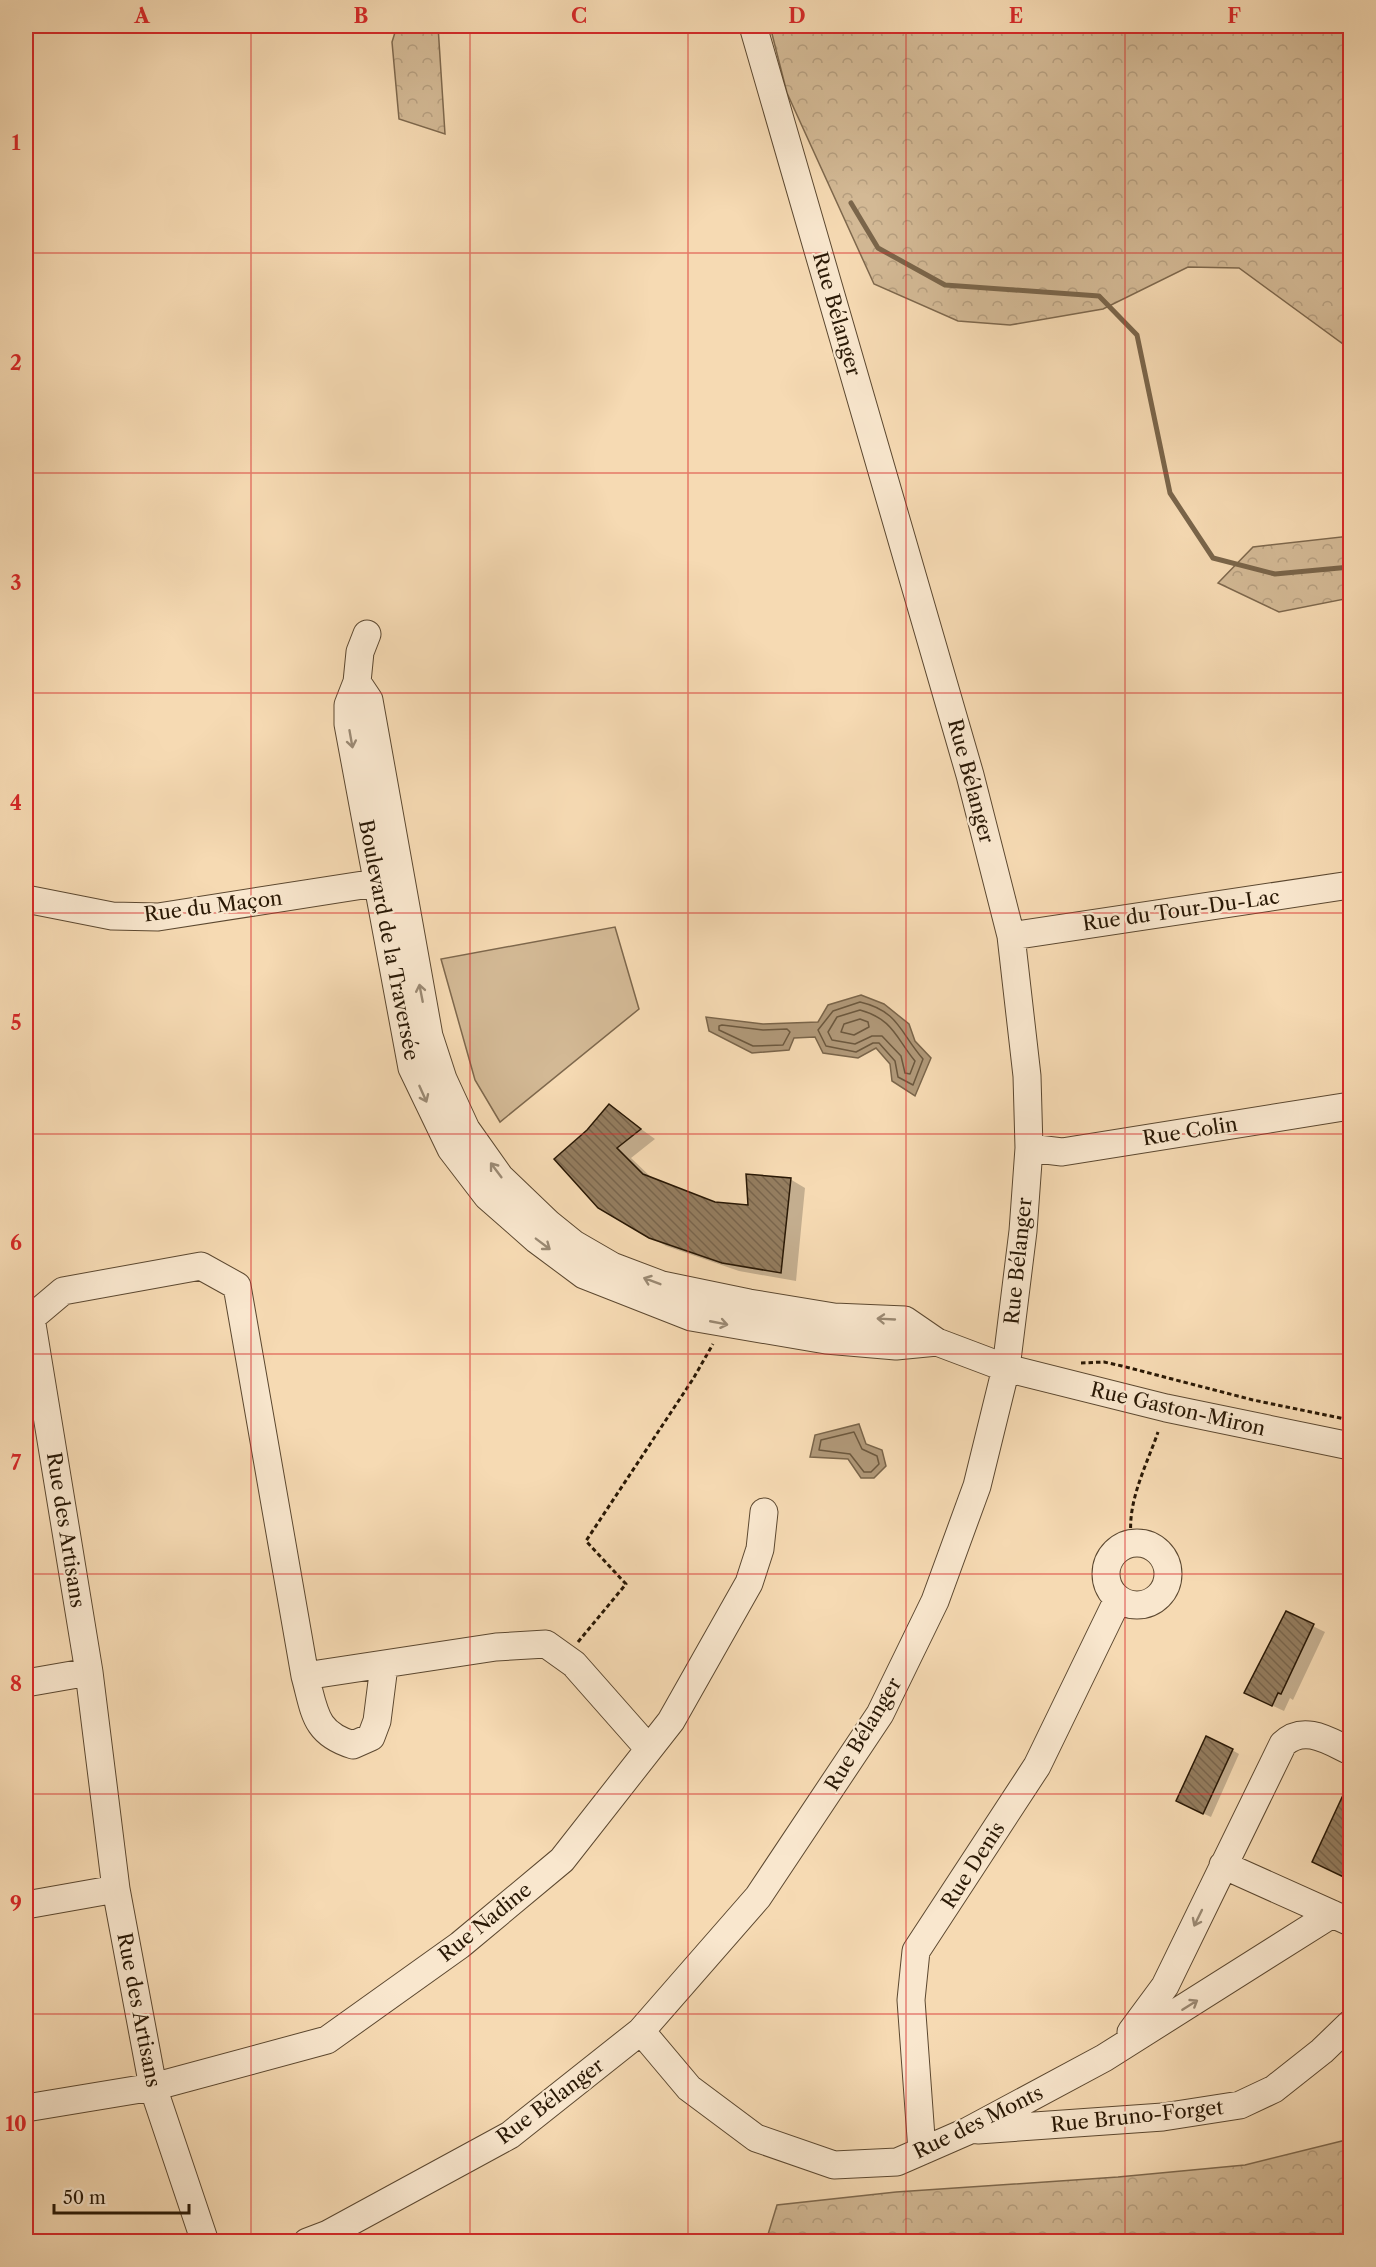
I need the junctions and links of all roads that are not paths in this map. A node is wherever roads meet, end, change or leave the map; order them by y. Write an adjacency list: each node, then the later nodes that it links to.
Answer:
1 (753, 26): 6 (street, Rue Bélanger)
2 (367, 634): 3 (street, Boulevard de la Traversée)
3 (388, 880): 5 (street, Rue du Maçon); 9 (street, Boulevard de la Traversée, one-way to 3); 9 (street, Boulevard de la Traversée, one-way to 9)
4 (1350, 885): 6 (street, Rue du Tour-Du-Lac)
5 (26, 899)
6 (1011, 936): 8 (street, Rue Bélanger)
7 (1350, 1106): 8 (street, Rue Colin)
8 (1029, 1148): 10 (street, Rue Bélanger)
9 (937, 1342): 10 (street, Boulevard de la Traversée)
10 (1006, 1368): 11 (street, Rue Gaston-Miron); 25 (street, Rue Bélanger)
11 (1350, 1446)
12 (764, 1512): 18 (street, Rue Nadine)
13 (1118, 1599): 13 (street); 30 (street, Rue Denis)
14 (384, 1666): 16 (street); 16 (street, Rue des Artisans); 18 (street)
15 (89, 1672): 16 (street, Rue des Artisans); 17 (street); 21 (street, Rue des Artisans)
16 (305, 1676)
17 (26, 1683)
18 (649, 1749): 27 (street, Rue Nadine)
19 (1350, 1751): 20 (street, Rue des Monts)
20 (1223, 1865): 23 (street); 26 (street, Rue des Monts, one-way to 26)
21 (116, 1889): 22 (street); 27 (street, Rue des Artisans)
22 (26, 1905)
23 (1341, 1918): 26 (street, Rue des Monts, one-way to 23)
24 (1350, 2024): 29 (street, Rue Bruno-Forget)
25 (641, 2031): 30 (street, Rue des Monts); 32 (street, Rue Bélanger)
26 (1104, 2058): 29 (street, Rue des Monts)
27 (153, 2087): 28 (street, Rue Nadine); 31 (street, Rue des Artisans)
28 (26, 2108)
29 (968, 2131): 30 (street, Rue des Monts)
30 (922, 2151)
31 (205, 2241)
32 (307, 2241)

